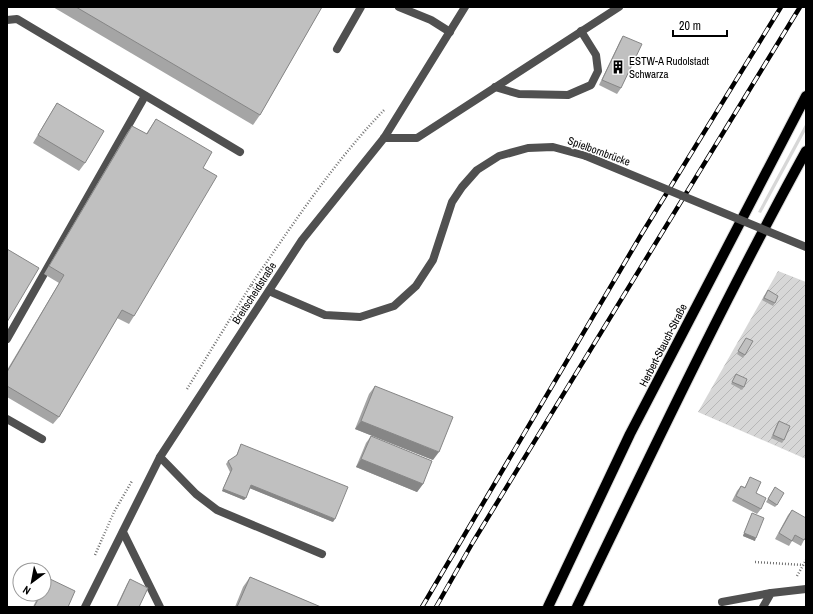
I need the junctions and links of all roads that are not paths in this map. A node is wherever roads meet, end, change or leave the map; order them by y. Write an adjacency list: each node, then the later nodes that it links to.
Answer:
1 (361, 7): 8 (street)
2 (399, 7): 7 (street)
3 (465, 7): 7 (street, Breitscheidstraße)
4 (619, 7): 6 (street)
5 (7, 20): 10 (street)
6 (581, 31): 9 (street); 9 (street)
7 (450, 32): 12 (street, Breitscheidstraße)
8 (337, 49)
9 (495, 87): 12 (street)
10 (145, 96): 14 (street); 17 (street)
11 (806, 96): 28 (main road, Herbert-Stauch-Straße)
12 (384, 138): 16 (street, Breitscheidstraße)
13 (806, 151): 29 (main road)
14 (240, 152)
15 (806, 247): 16 (street, Spielbornbrücke, bridge)
16 (269, 291): 20 (street, Breitscheidstraße)
17 (7, 339)
18 (7, 420): 19 (street)
19 (42, 440)
20 (160, 457): 21 (street, Breitscheidstraße); 22 (street)
21 (123, 532): 26 (street, Breitscheidstraße); 27 (street)
22 (322, 554)
23 (806, 589): 24 (street)
24 (771, 593): 25 (street); 30 (street)
25 (722, 602)
26 (86, 607)
27 (160, 607)
28 (548, 607)
29 (576, 607)
30 (763, 607)

